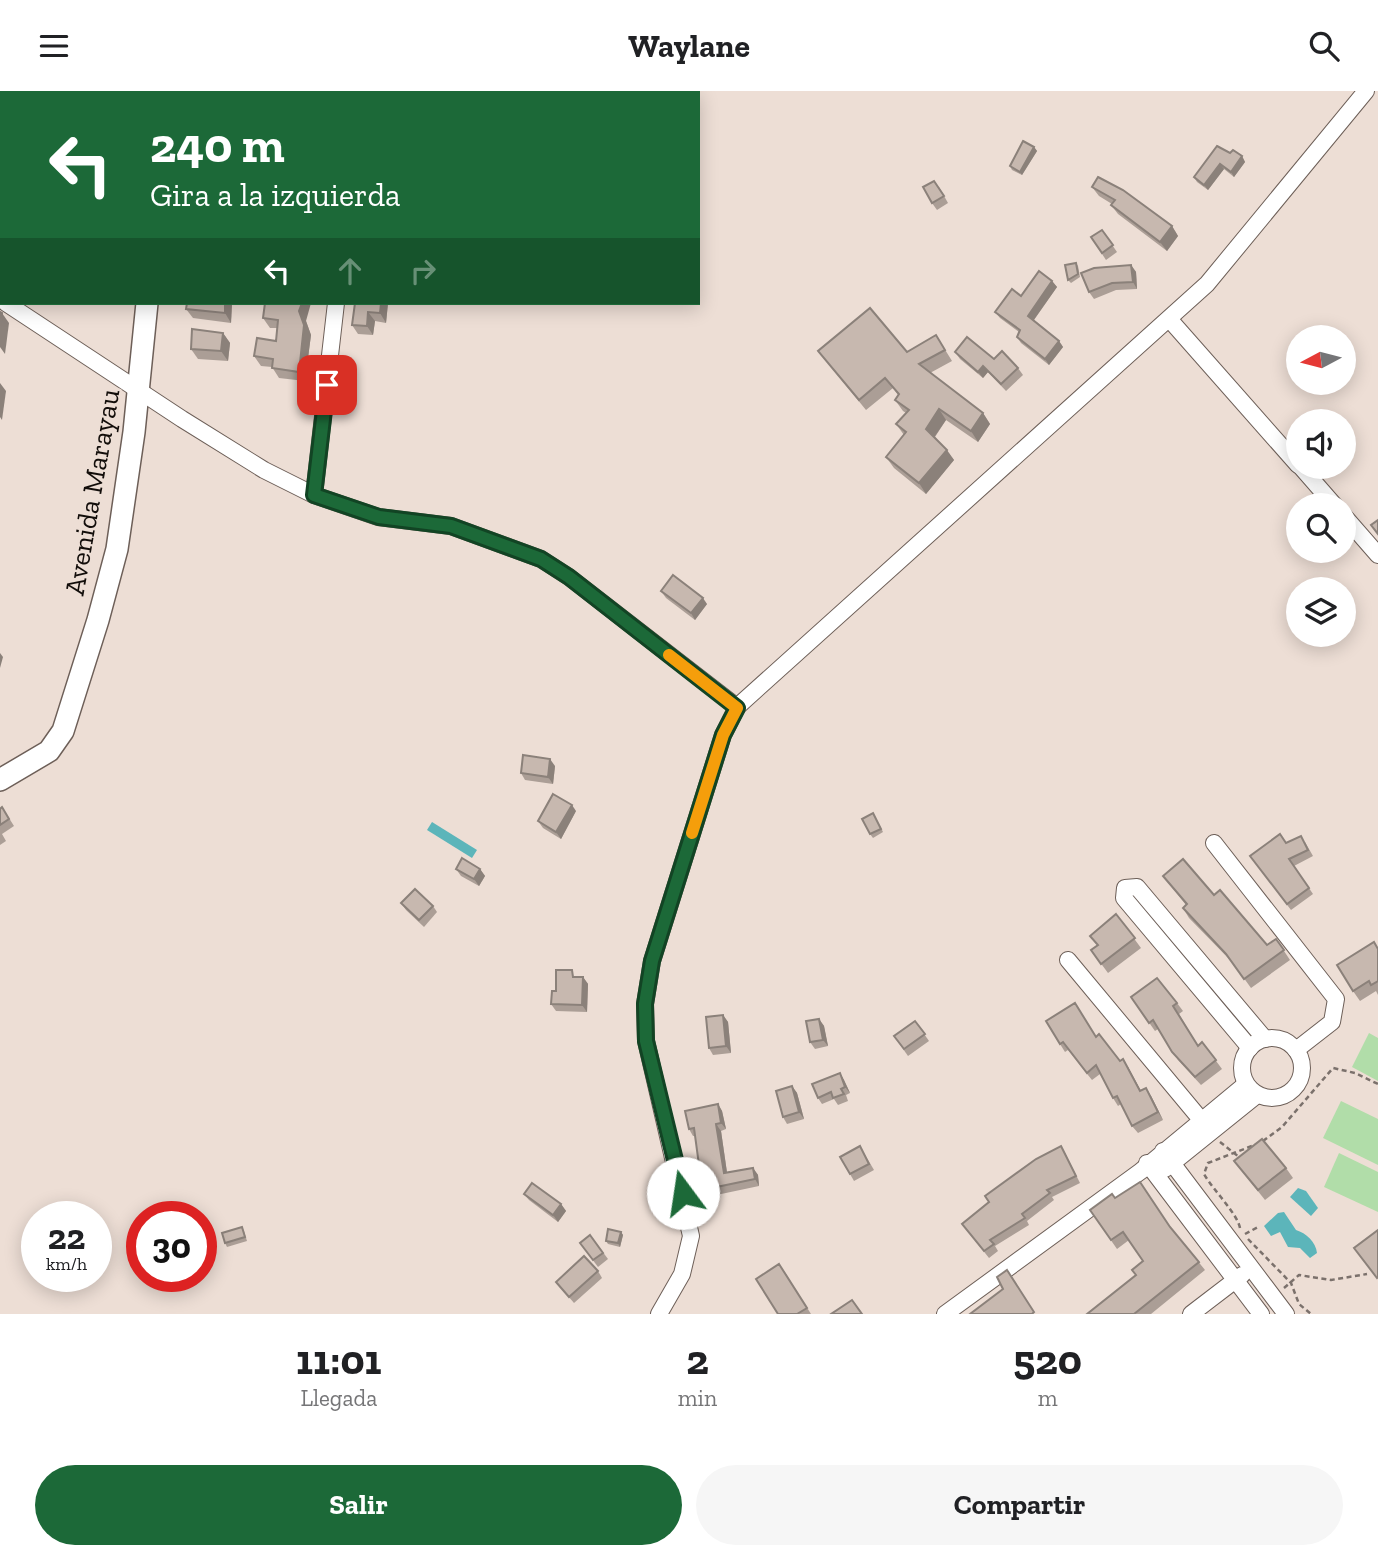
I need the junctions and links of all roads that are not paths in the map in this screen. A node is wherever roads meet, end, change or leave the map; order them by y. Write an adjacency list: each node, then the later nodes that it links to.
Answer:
1 (1366, 91): 5 (street)
2 (9, 305): 6 (street)
3 (147, 305): 6 (street, Avenida Marayau)
4 (336, 305): 10 (street)
5 (1170, 320): 7 (street); 13 (street)
6 (139, 389): 10 (street); 14 (street, Avenida Marayau)
7 (1286, 450)
8 (1311, 479): 9 (street)
9 (1324, 493)
10 (314, 495): 13 (street)
11 (1356, 530): 12 (street)
12 (1378, 555)
13 (737, 708): 26 (street)
14 (0, 780)
15 (1214, 843): 19 (street)
16 (1068, 960): 21 (street)
17 (1265, 1039): 18 (street); 18 (street); 19 (street)
18 (1250, 1048): 20 (street)
19 (1296, 1051): 20 (street)
20 (1252, 1089): 21 (street)
21 (1207, 1126): 22 (street)
22 (1168, 1157): 23 (street); 24 (street)
23 (1148, 1170): 25 (street); 27 (street)
24 (1252, 1268): 25 (street); 30 (street)
25 (1236, 1280): 28 (street); 29 (street)
26 (659, 1314)
27 (945, 1314)
28 (1191, 1314)
29 (1261, 1314)
30 (1286, 1314)

